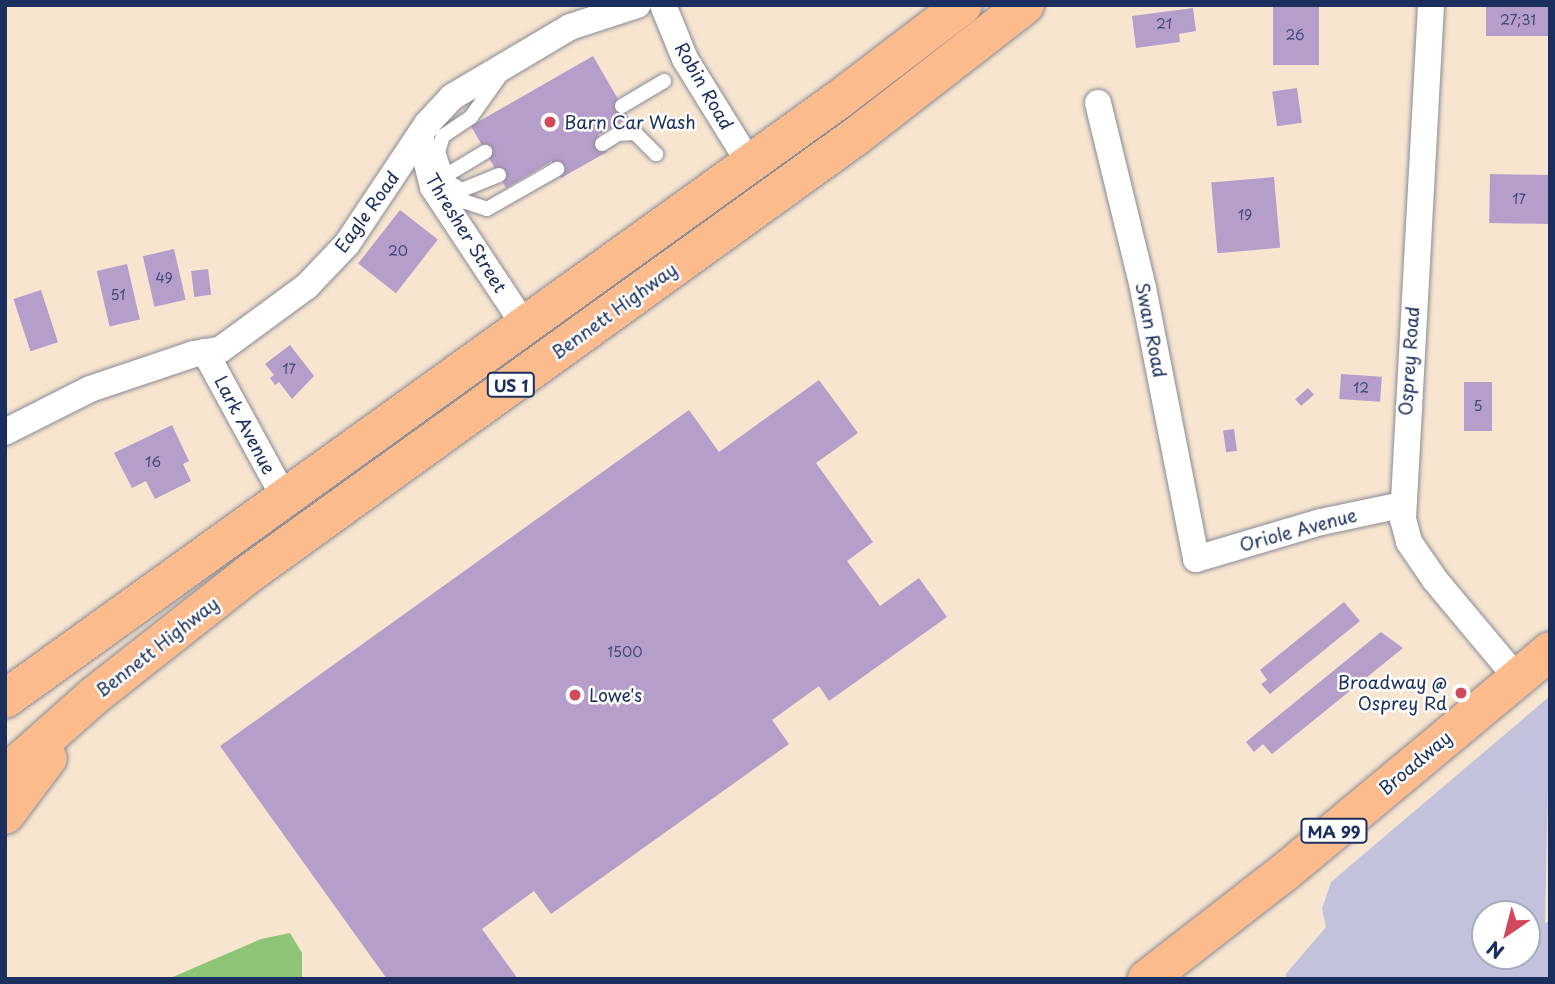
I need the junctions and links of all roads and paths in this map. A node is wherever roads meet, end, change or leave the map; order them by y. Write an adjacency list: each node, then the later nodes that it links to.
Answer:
1 (637, 5): 6 (street, Eagle Road)
2 (663, 5): 14 (street, Robin Road)
3 (963, 5): 14 (main road, US 1)
4 (1026, 5): 26 (main road, Bennett Highway / US 1)
5 (1431, 5): 22 (street, Osprey Road)
6 (509, 63): 10 (street, Eagle Road); 17 (lane)
7 (664, 81): 9 (lane)
8 (1098, 103): 23 (street, Swan Road)
9 (622, 106)
10 (420, 135): 18 (street, Thresher Street); 19 (street, Eagle Road)
11 (602, 144): 13 (lane)
12 (485, 152): 17 (lane)
13 (656, 154)
14 (750, 164): 18 (main road, US 1)
15 (557, 169): 17 (lane)
16 (499, 175): 17 (lane)
17 (446, 179)
18 (526, 326): 21 (main road, US 1)
19 (205, 352): 20 (street, Eagle Road); 21 (street, Lark Avenue)
20 (5, 432)
21 (285, 499): 27 (main road, US 1)
22 (1402, 505): 23 (street, Oriole Avenue); 25 (street, Osprey Road)
23 (1196, 559)
24 (1550, 651): 25 (main road, Broadway / MA 99)
25 (1517, 678): 30 (main road, Broadway / MA 99)
26 (95, 695): 28 (main road, Bennett Highway / US 1); 29 (main road)
27 (5, 699)
28 (5, 775)
29 (5, 815)
30 (1147, 979)

